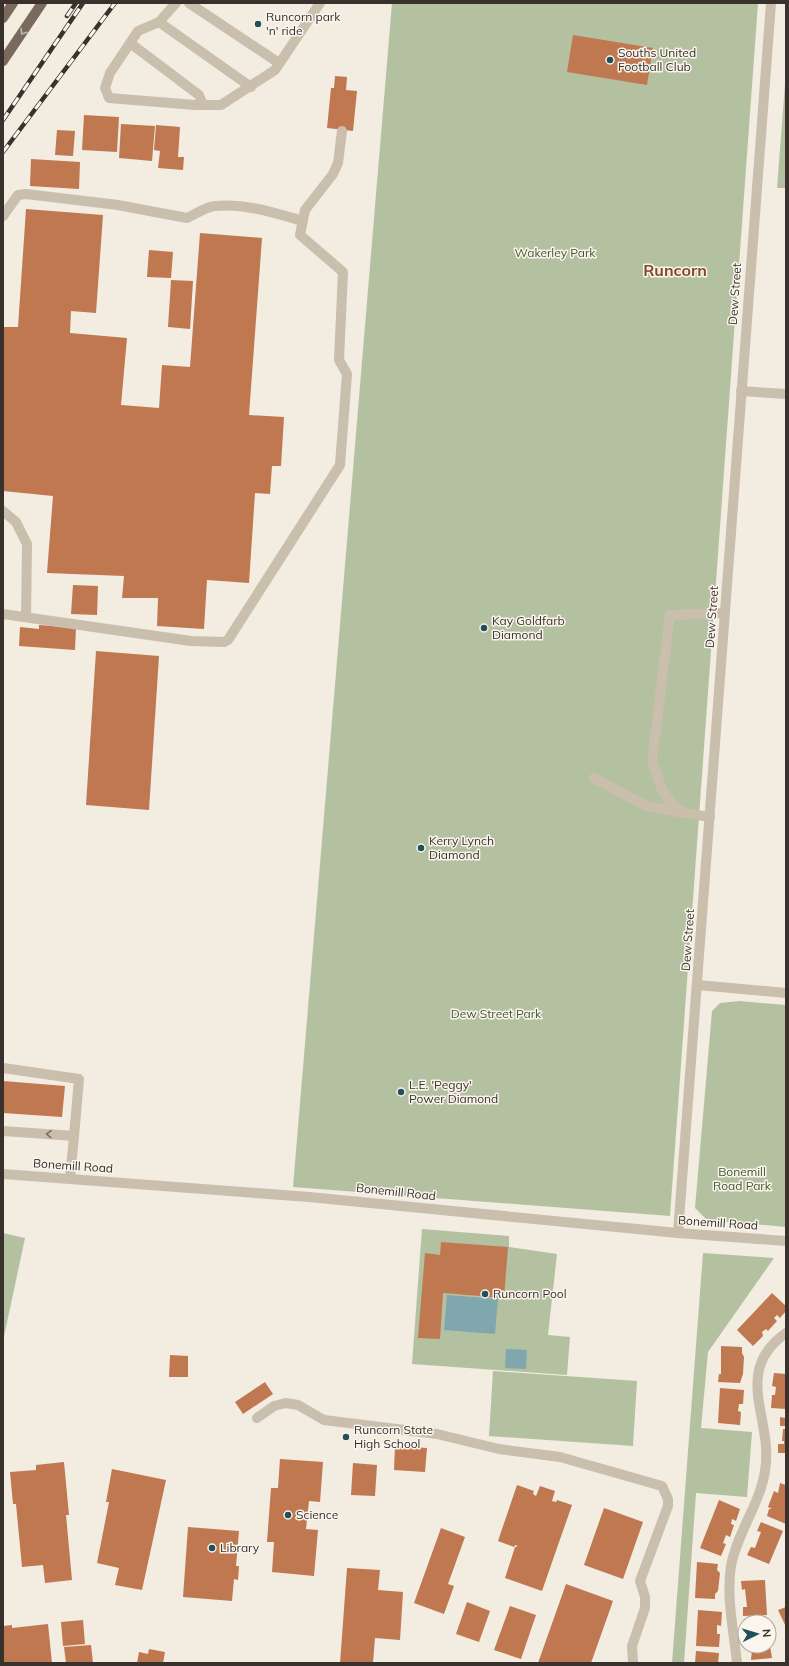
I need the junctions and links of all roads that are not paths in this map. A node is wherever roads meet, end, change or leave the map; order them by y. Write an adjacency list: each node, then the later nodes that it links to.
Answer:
1 (13, 3): 7 (main road)
2 (42, 3): 10 (main road, one-way to 10)
3 (176, 3): 8 (street)
4 (189, 3): 11 (street)
5 (320, 3): 11 (street)
6 (771, 3): 17 (street, Dew Street)
7 (3, 18)
8 (159, 22): 9 (street); 12 (street)
9 (130, 43): 13 (street); 13 (street)
10 (3, 61)
11 (279, 63): 12 (street)
12 (251, 87): 13 (street)
13 (203, 105)
14 (342, 131): 16 (street)
15 (3, 216): 16 (street)
16 (303, 221): 22 (street)
17 (741, 391): 18 (street); 20 (street, Dew Street)
18 (786, 394)
19 (3, 511): 22 (street)
20 (725, 613): 24 (street); 25 (street, Dew Street)
21 (3, 614): 22 (street)
22 (26, 617)
23 (594, 778): 24 (street)
24 (685, 813): 25 (street)
25 (710, 817): 26 (street, Dew Street)
26 (698, 985): 27 (street); 33 (street, Dew Street)
27 (786, 993)
28 (3, 1068): 30 (street)
29 (3, 1131): 30 (street, one-way to 29)
30 (74, 1136): 32 (street)
31 (3, 1174): 32 (street, Bonemill Road)
32 (70, 1178): 33 (street, Bonemill Road)
33 (678, 1233): 34 (street, Bonemill Road)
34 (786, 1241)
35 (786, 1333): 38 (street)
36 (257, 1418): 37 (street)
37 (633, 1663)
38 (736, 1663)

